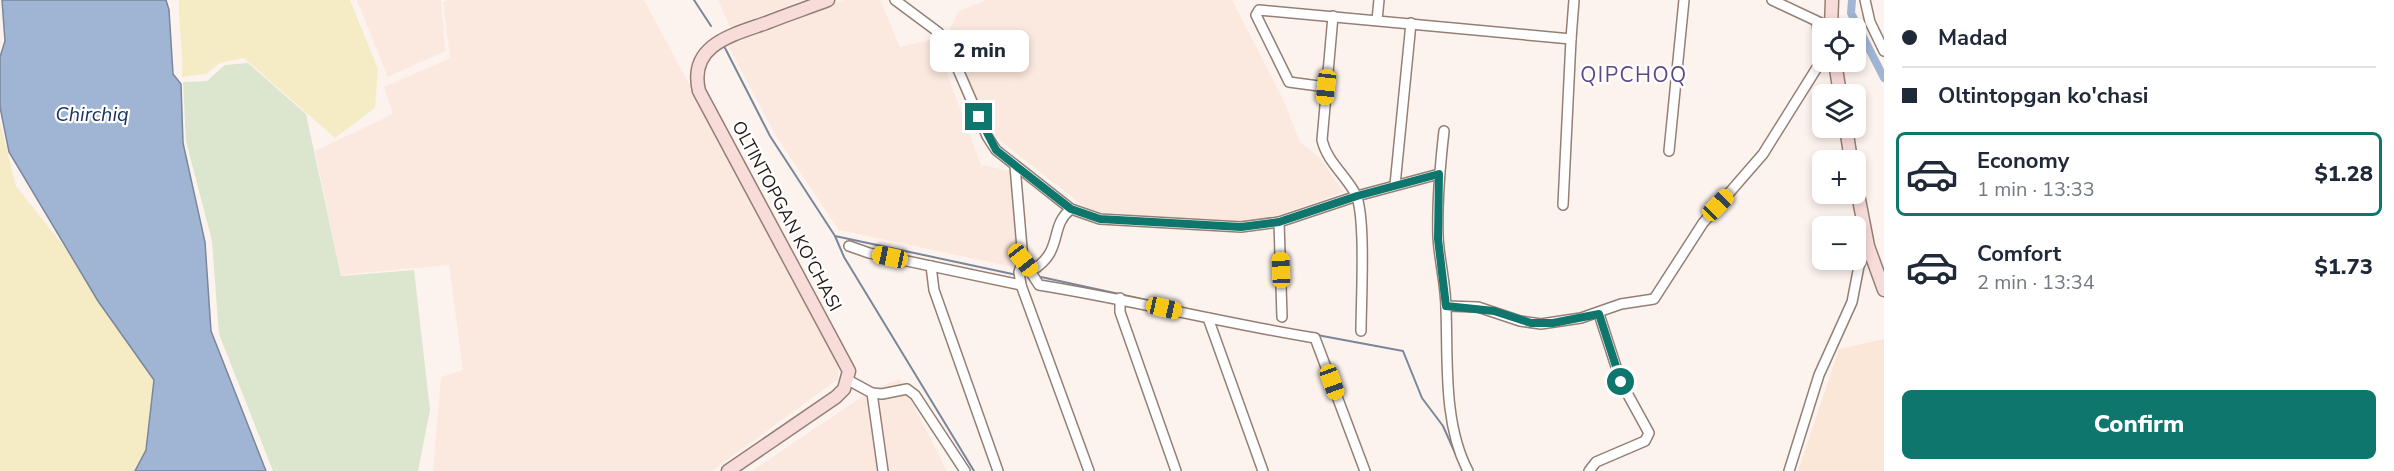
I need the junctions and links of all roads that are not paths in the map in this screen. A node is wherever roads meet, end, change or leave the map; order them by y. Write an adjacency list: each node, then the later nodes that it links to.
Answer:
1 (828, 0): 42 (street, OLTINTOPGAN KO'CHASI)
2 (896, 0): 20 (street)
3 (1379, 0): 12 (street)
4 (1574, 0): 14 (street)
5 (1684, 0): 19 (street)
6 (1772, 0): 11 (street)
7 (1832, 0): 10 (street)
8 (1868, 1): 15 (street)
9 (1334, 16): 12 (street); 17 (street); 17 (street)
10 (1831, 18)
11 (1812, 19)
12 (1377, 20): 13 (street)
13 (1411, 22): 14 (street); 22 (street)
14 (1571, 39): 25 (street)
15 (1884, 51)
16 (1814, 72): 38 (street)
17 (1326, 87): 23 (street)
18 (1444, 131): 21 (street)
19 (1668, 151)
20 (1016, 166): 26 (street); 30 (street)
21 (1439, 174): 22 (street); 37 (street)
22 (1395, 185): 23 (street)
23 (1357, 196): 27 (street); 41 (street)
24 (1860, 204): 29 (street)
25 (1563, 205)
26 (1071, 209): 27 (street); 32 (street)
27 (1279, 222): 39 (street)
28 (849, 246): 31 (street)
29 (1868, 246): 35 (street); 54 (street)
30 (1023, 260): 32 (street); 34 (street)
31 (931, 266): 34 (street); 47 (street)
32 (1031, 271): 33 (street)
33 (1039, 285): 34 (street); 36 (street)
34 (1023, 288): 48 (street)
35 (1884, 290)
36 (1120, 298): 40 (street); 49 (street)
37 (1446, 306): 38 (street); 52 (street)
38 (1599, 314): 53 (street)
39 (1282, 317)
40 (1208, 318): 50 (street); 51 (street)
41 (1361, 331)
42 (848, 380): 43 (street); 44 (street)
43 (872, 393): 45 (street); 46 (street)
44 (728, 471)
45 (883, 471)
46 (965, 471)
47 (998, 471)
48 (1089, 471)
49 (1176, 471)
50 (1263, 471)
51 (1365, 471)
52 (1468, 471)
53 (1588, 471)
54 (1789, 471)

